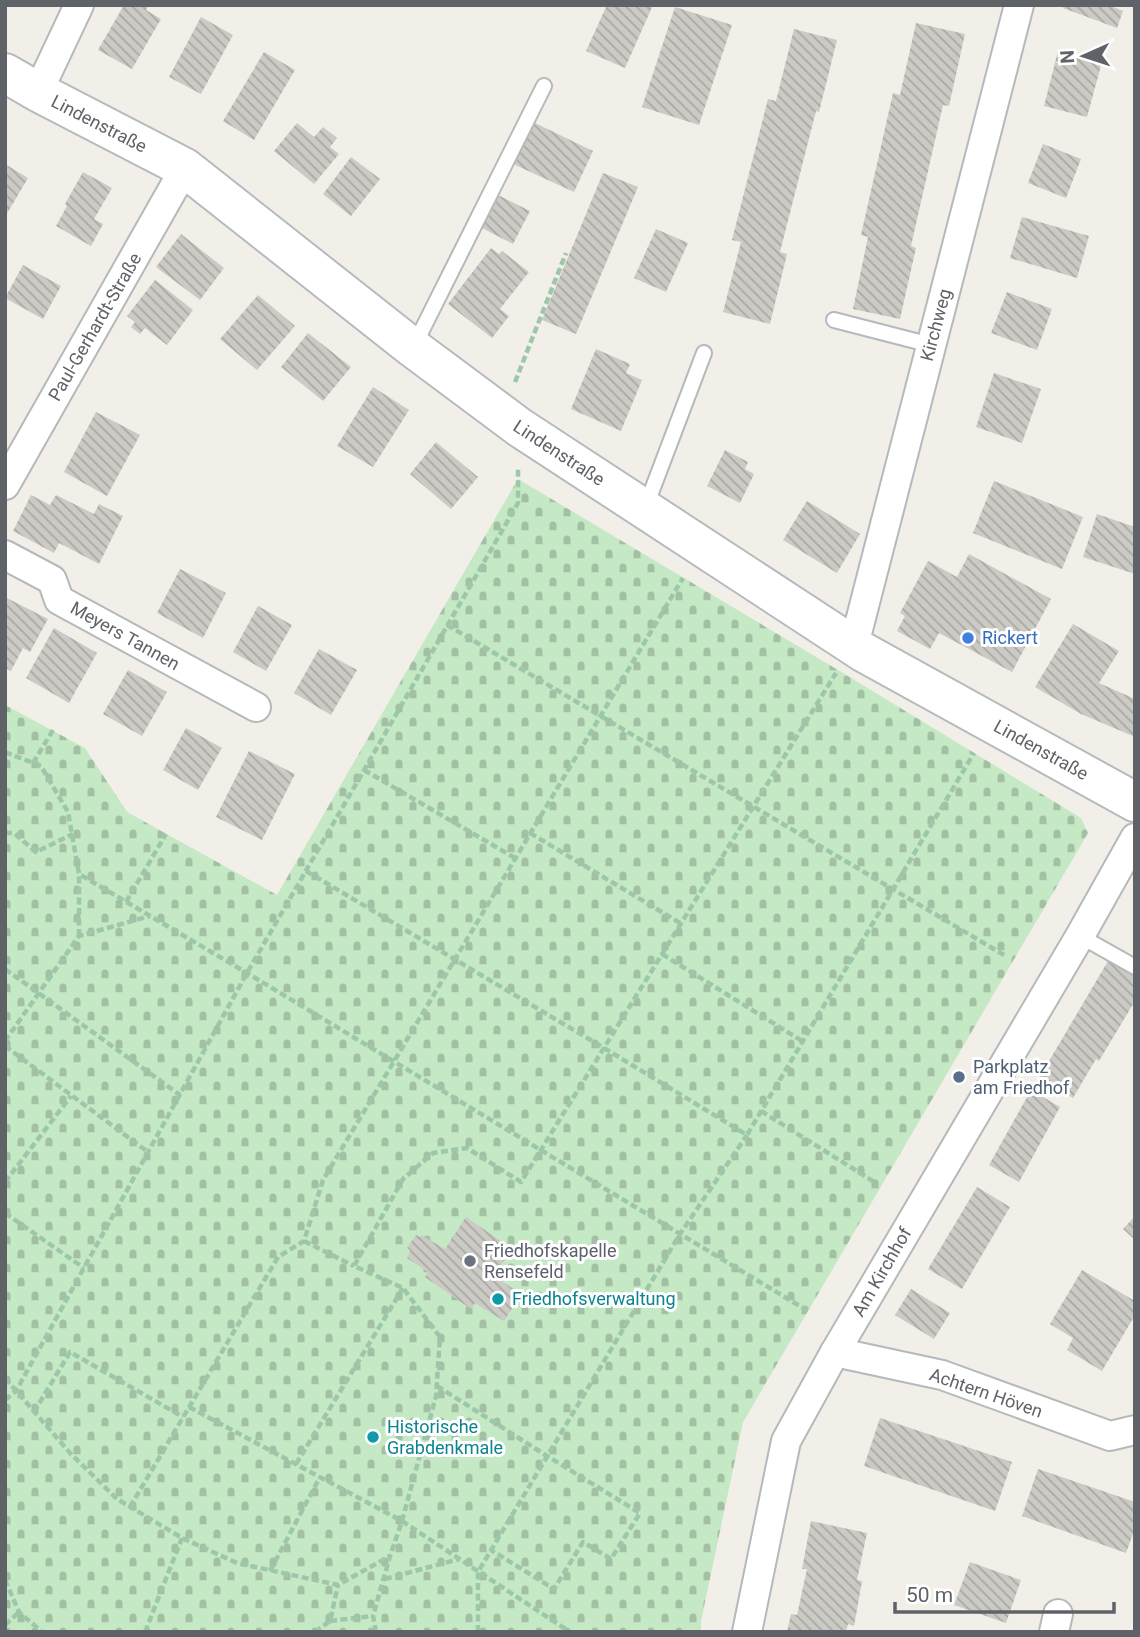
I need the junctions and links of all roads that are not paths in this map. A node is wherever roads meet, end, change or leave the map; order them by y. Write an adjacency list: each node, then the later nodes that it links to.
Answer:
1 (79, 5): 5 (street)
2 (1020, 5): 8 (street, Kirchweg)
3 (5, 73): 5 (street, Lindenstraße)
4 (544, 86): 9 (lane)
5 (37, 92): 6 (street, Lindenstraße)
6 (185, 168): 9 (street, Lindenstraße); 11 (street, Paul-Gerhardt-Straße)
7 (834, 320): 8 (lane)
8 (931, 345): 14 (street, Kirchweg)
9 (413, 348): 12 (street, Lindenstraße)
10 (704, 353): 12 (lane)
11 (5, 485)
12 (645, 509): 14 (street, Lindenstraße)
13 (5, 555): 15 (street, Meyers Tannen)
14 (853, 645): 16 (street, Lindenstraße)
15 (256, 707)
16 (1135, 802)
17 (1135, 838): 18 (street, Am Kirchhof)
18 (1080, 936): 19 (lane); 20 (street, Am Kirchhof)
19 (1135, 967)
20 (835, 1352): 21 (street, Achtern Höven); 22 (street, Am Kirchhof)
21 (1135, 1430)
22 (747, 1632)

